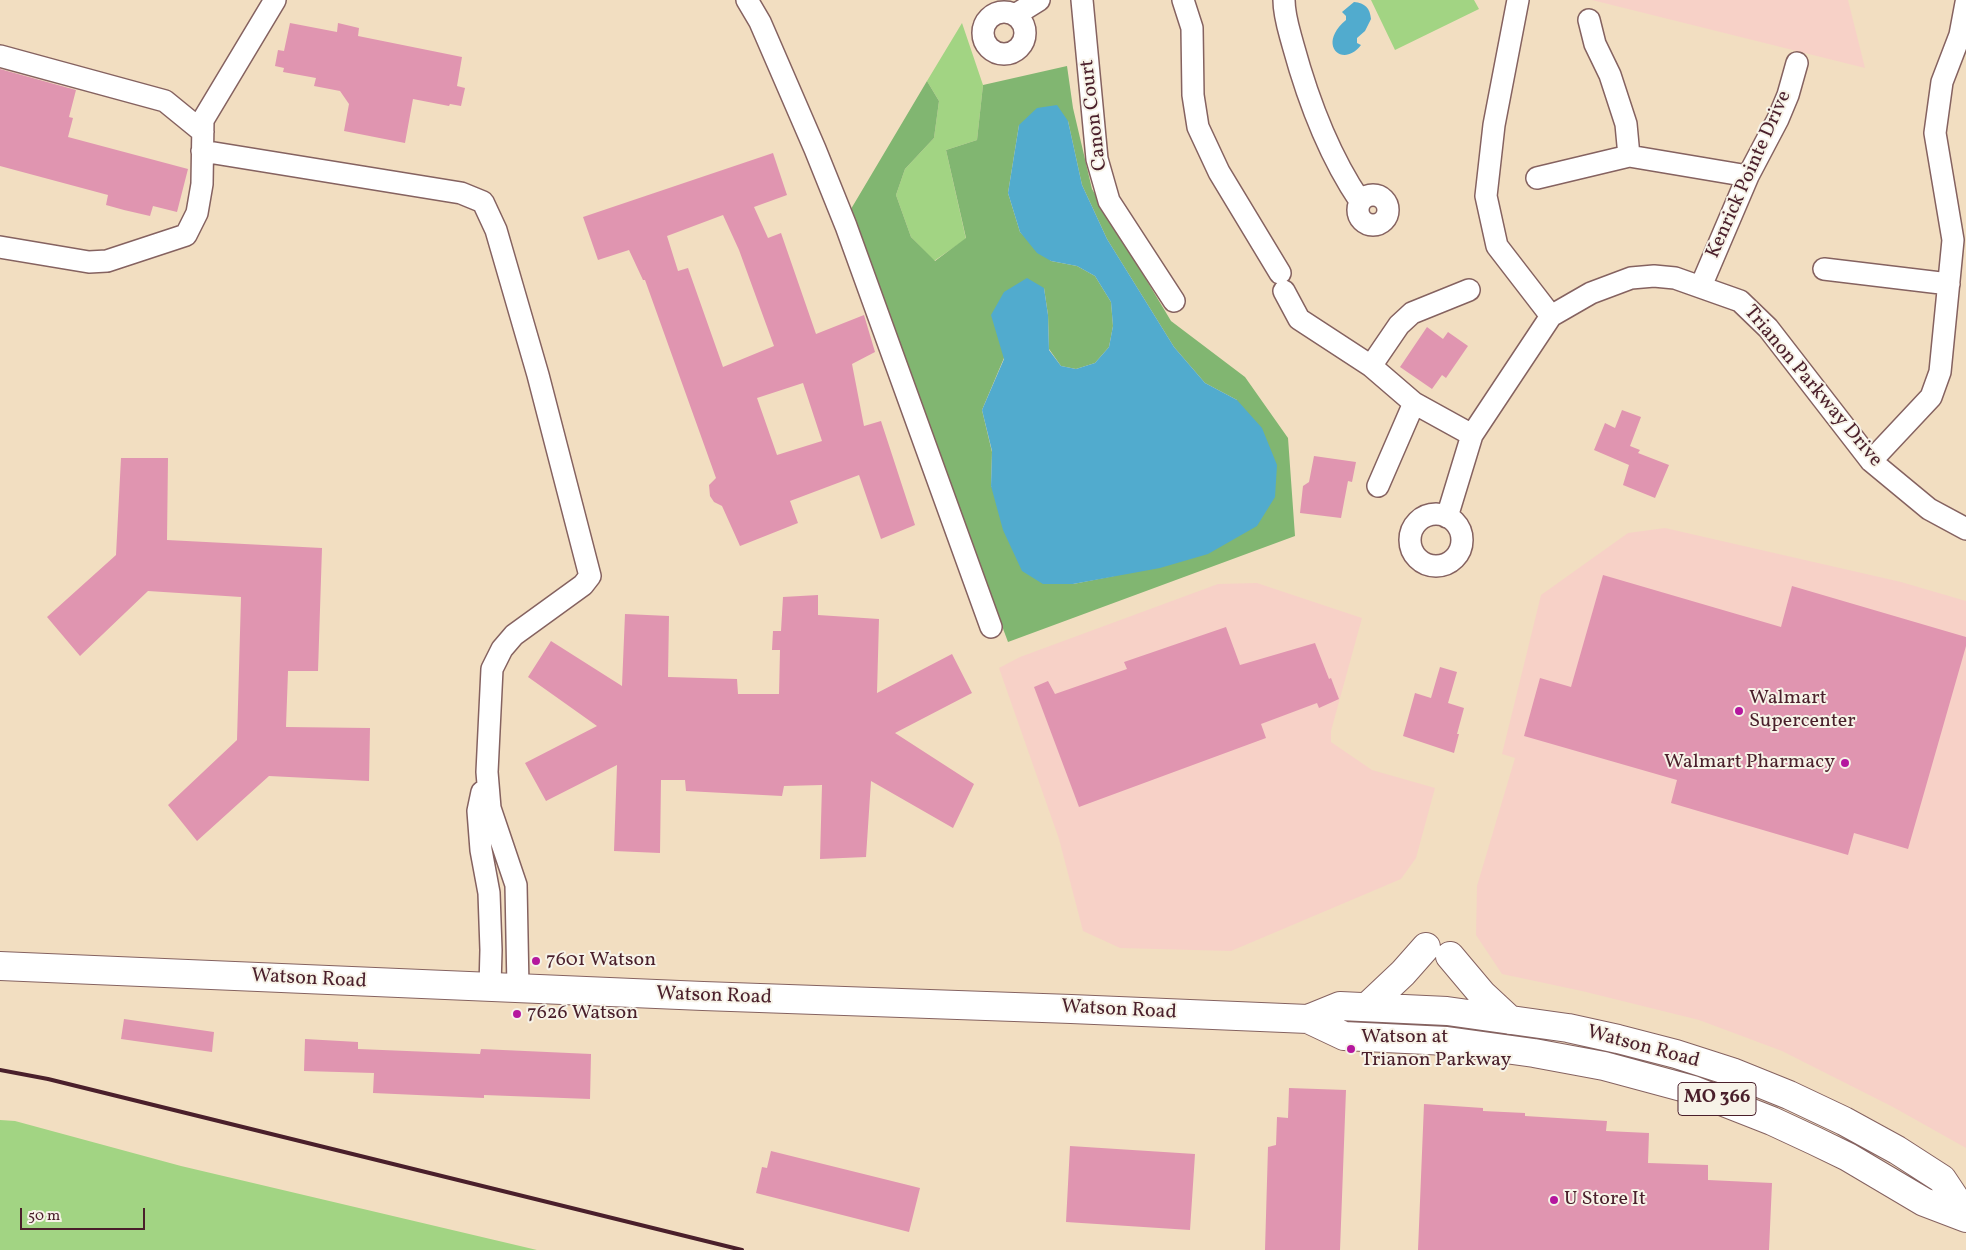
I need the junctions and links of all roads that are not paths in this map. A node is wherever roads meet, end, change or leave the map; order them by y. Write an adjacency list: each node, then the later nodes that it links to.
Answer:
1 (276, 0): 13 (street)
2 (747, 0): 32 (street)
3 (1039, 0): 9 (street)
4 (1082, 0): 23 (street, Canon Court)
5 (1183, 0): 25 (street)
6 (1284, 0): 17 (street)
7 (1518, 0): 24 (street)
8 (1966, 3): 20 (street)
9 (1015, 15)
10 (1589, 20): 14 (street)
11 (0, 56): 13 (street)
12 (1797, 63): 15 (street, Kenrick Pointe Drive)
13 (202, 142): 18 (street); 33 (street)
14 (1629, 156): 15 (street); 16 (street)
15 (1748, 176): 21 (street, Kenrick Pointe Drive)
16 (1537, 178)
17 (1360, 201)
18 (0, 247)
19 (1824, 269): 20 (street)
20 (1949, 284): 28 (street)
21 (1700, 286): 24 (street, Trianon Parkway Drive); 28 (street, Trianon Parkway Drive)
22 (1469, 290): 25 (street)
23 (1174, 301)
24 (1551, 316): 27 (street, Trianon Parkway Drive)
25 (1371, 366): 26 (street)
26 (1414, 403): 27 (street); 29 (street)
27 (1472, 435): 30 (street, Trianon Parkway Drive)
28 (1871, 461): 31 (street, Trianon Parkway Drive)
29 (1378, 486)
30 (1447, 517)
31 (1966, 529)
32 (991, 627)
33 (487, 772): 35 (street); 36 (street)
34 (0, 966): 35 (main road, Watson Road / MO 366)
35 (490, 988): 36 (main road, Watson Road / MO 366)
36 (518, 988): 38 (main road, Watson Road / MO 366)
37 (1368, 1007): 38 (main road, Watson Road / MO 366); 39 (main road, Watson Road / MO 366); 39 (main road)
38 (1308, 1019): 40 (main road, Watson Road / MO 366)
39 (1510, 1020): 40 (main road, Watson Road / MO 366)
40 (1966, 1217)

